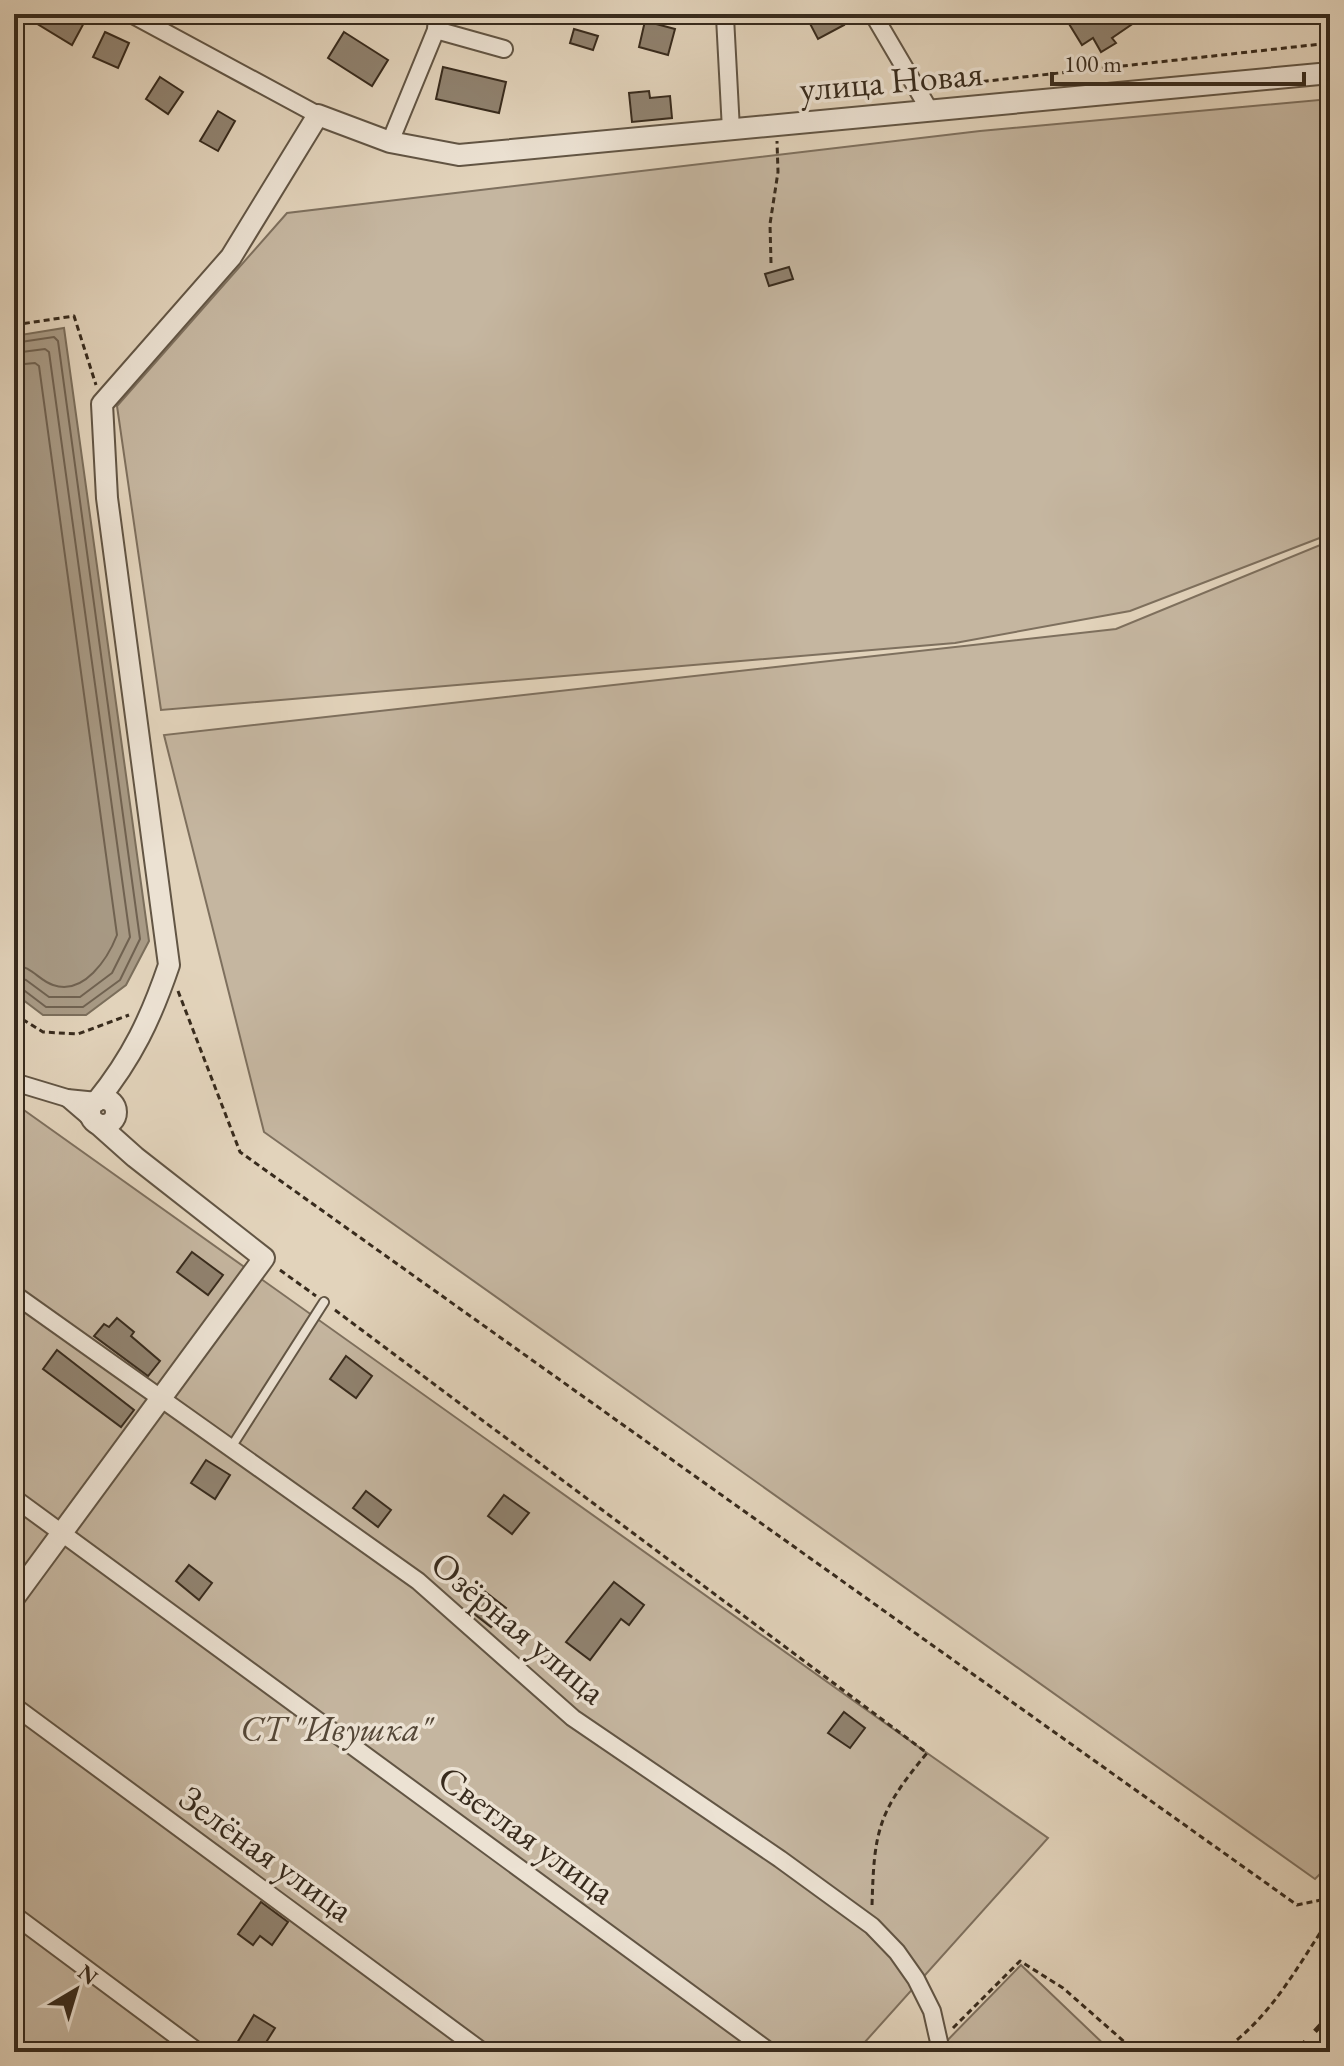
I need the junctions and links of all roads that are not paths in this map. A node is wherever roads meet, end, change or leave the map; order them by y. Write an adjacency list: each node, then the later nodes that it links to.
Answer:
1 (715, 14): 9 (street)
2 (873, 14): 7 (street)
3 (137, 16): 8 (street)
4 (436, 22): 5 (street); 10 (street)
5 (504, 49)
6 (1330, 73): 7 (street, улица Новая)
7 (930, 111): 9 (street, улица Новая)
8 (318, 115): 10 (street, улица Новая); 11 (street)
9 (731, 130): 10 (street, улица Новая)
10 (390, 142)
11 (122, 1070): 14 (street); 15 (street)
12 (14, 1082): 13 (street)
13 (67, 1098): 14 (street); 15 (street)
14 (97, 1101): 15 (street)
15 (106, 1119): 18 (street)
16 (14, 1294): 18 (street, Озёрная улица)
17 (324, 1302): 19 (lane)
18 (160, 1397): 19 (street, Озёрная улица); 21 (street)
19 (230, 1449): 25 (street, Озёрная улица)
20 (14, 1498): 21 (street, Светлая улица)
21 (62, 1533): 22 (street); 28 (street, Светлая улица)
22 (14, 1598)
23 (14, 1706): 27 (street, Зелёная улица)
24 (14, 1915): 26 (street)
25 (934, 2047)
26 (198, 2052)
27 (483, 2052)
28 (770, 2052)

